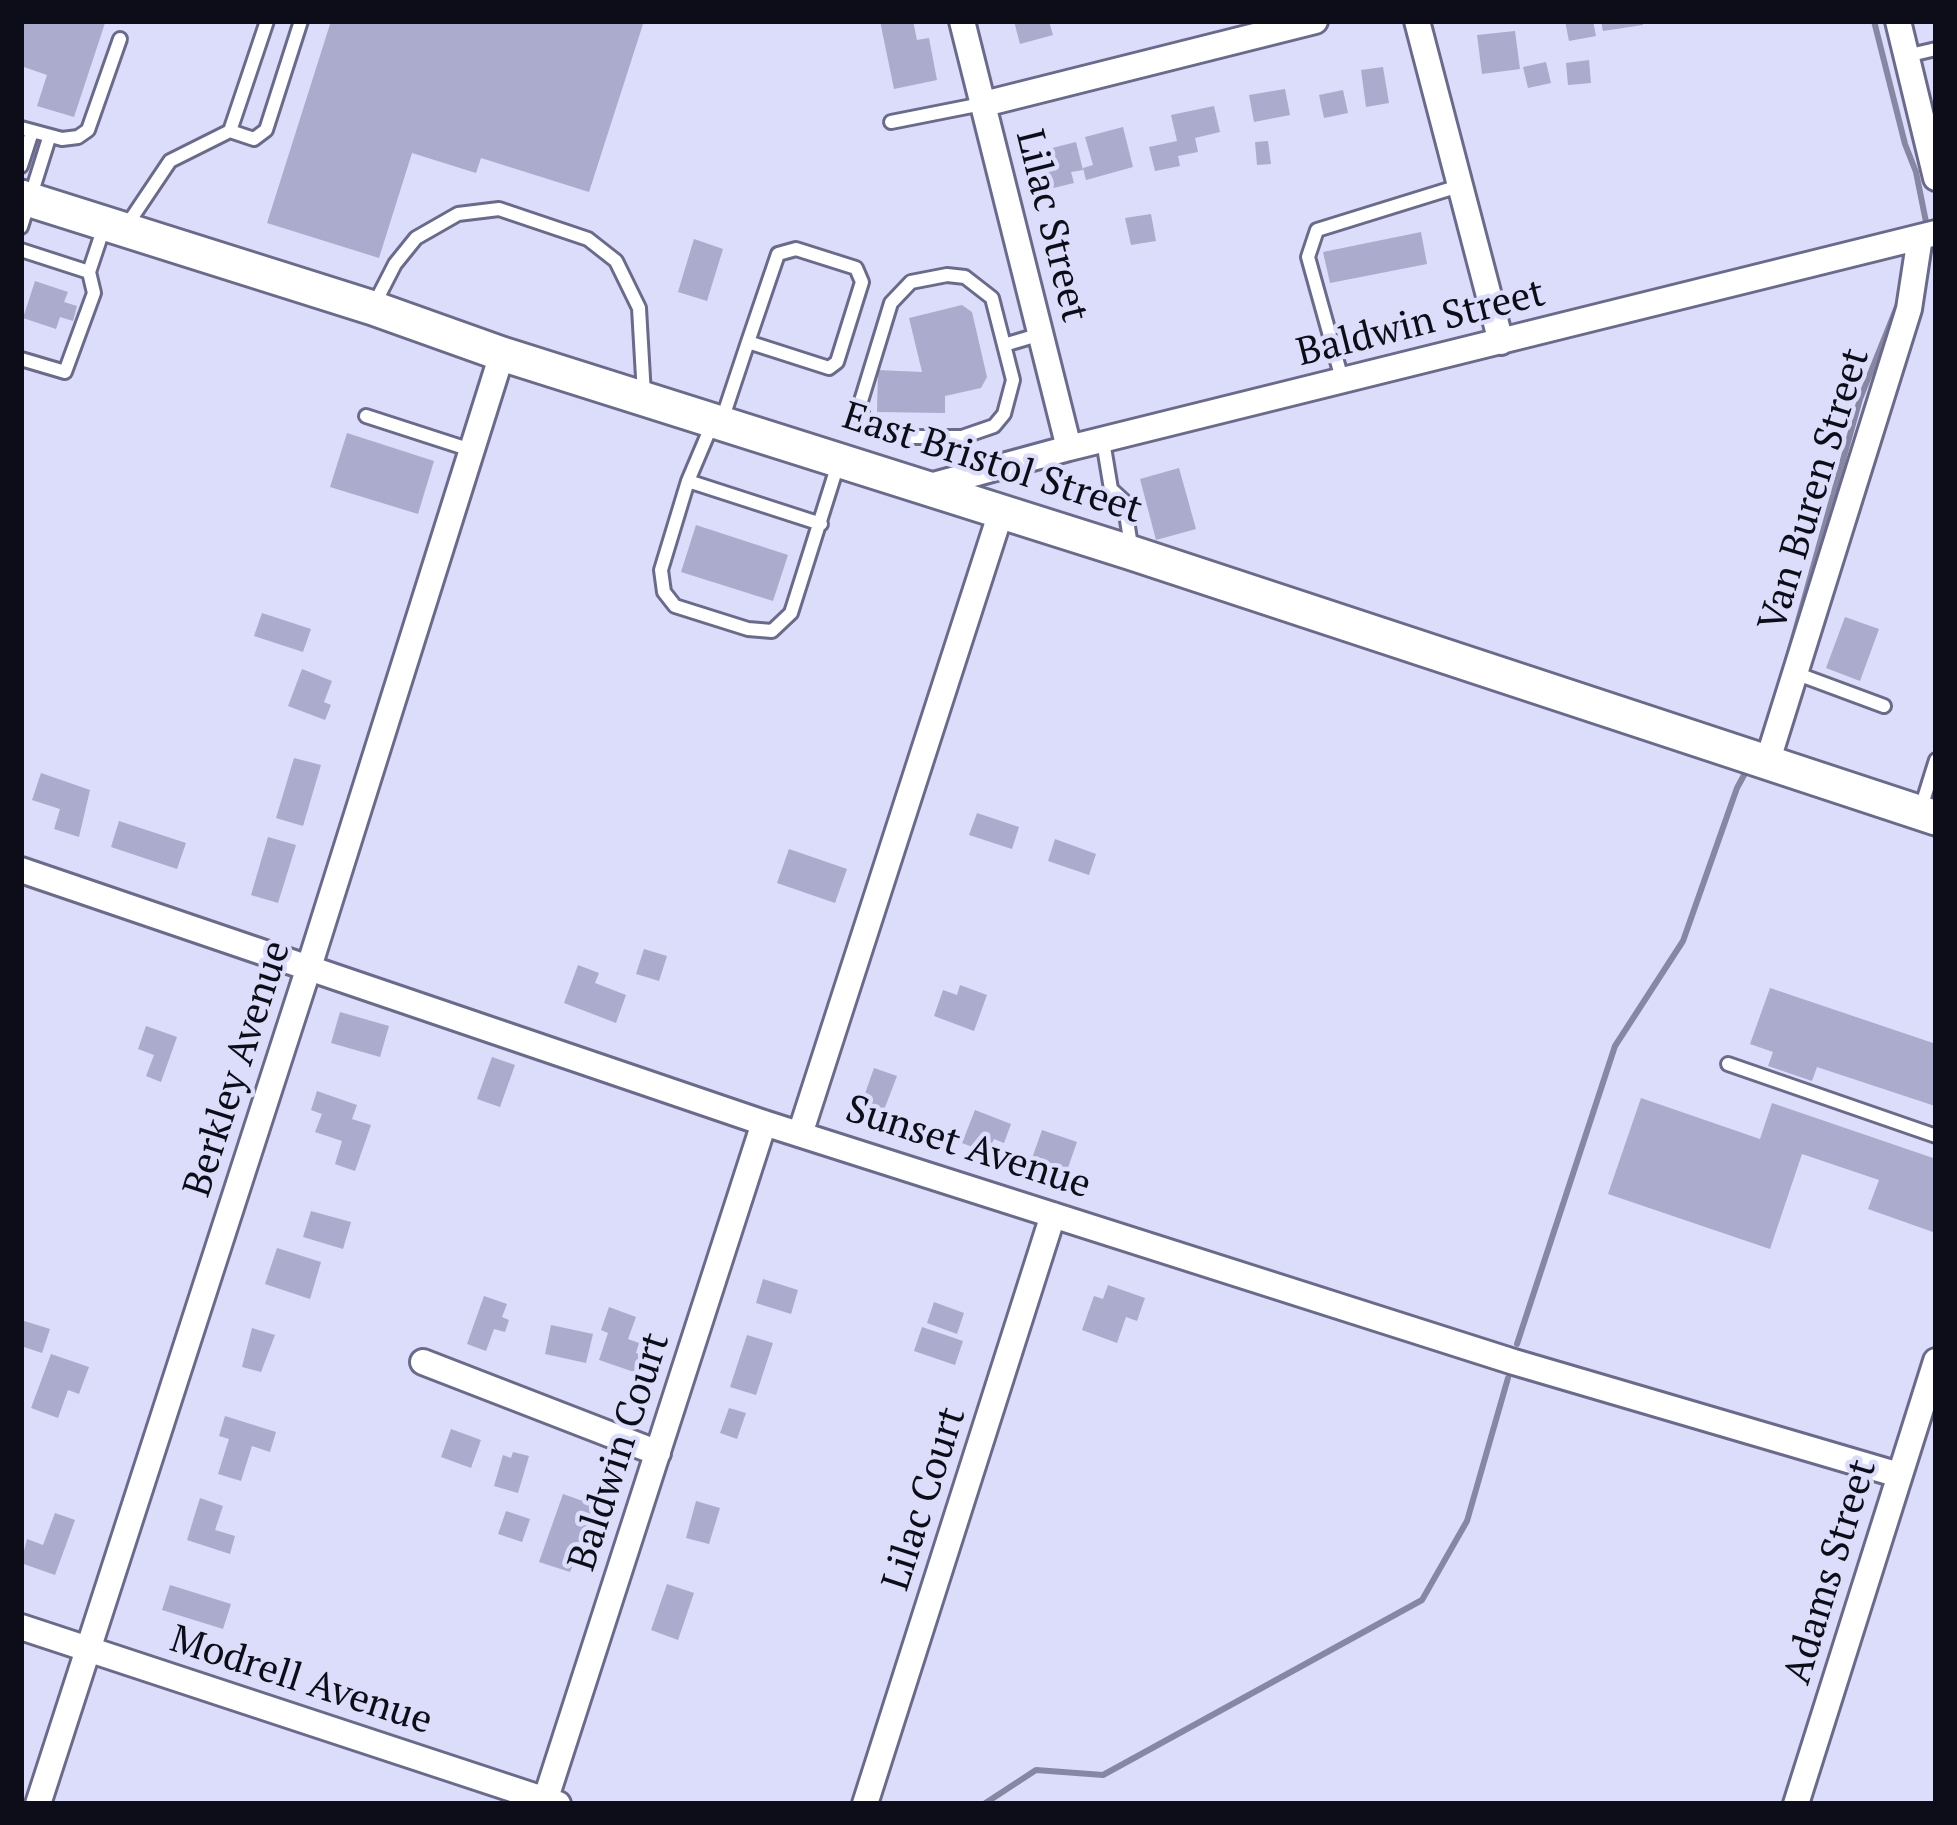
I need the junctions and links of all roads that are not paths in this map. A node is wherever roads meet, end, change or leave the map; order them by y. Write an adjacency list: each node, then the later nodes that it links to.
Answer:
1 (267, 21): 13 (lane)
2 (301, 21): 13 (lane)
3 (962, 21): 10 (street, Lilac Street)
4 (1315, 21): 10 (street)
5 (1417, 21): 16 (street)
6 (1898, 21): 9 (street)
7 (120, 39): 14 (lane)
8 (1936, 49): 9 (lane)
9 (1906, 56): 15 (street)
10 (984, 104): 11 (lane); 25 (street, Lilac Street)
11 (891, 122)
12 (27, 130): 14 (lane); 17 (lane)
13 (230, 131): 18 (lane)
14 (49, 138): 17 (lane)
15 (1936, 178)
16 (1460, 186): 27 (street); 31 (lane)
17 (23, 197): 18 (main road, East Bristol Street)
18 (115, 226): 21 (lane); 22 (main road, East Bristol Street)
19 (1928, 235): 23 (street, Van Buren Street); 27 (street, Baldwin Street)
20 (21, 250): 21 (lane)
21 (89, 272): 30 (lane)
22 (373, 308): 29 (main road, East Bristol Street); 32 (lane)
23 (1909, 309): 24 (street); 46 (street, Van Buren Street)
24 (1936, 318)
25 (1041, 334): 28 (lane); 37 (street, Lilac Street)
26 (748, 342): 26 (lane); 34 (lane)
27 (1501, 342): 31 (street, Baldwin Street)
28 (1004, 345): 35 (lane); 35 (lane)
29 (502, 354): 32 (main road, East Bristol Street); 38 (street, Berkley Avenue)
30 (21, 359)
31 (1343, 381): 36 (street, Baldwin Street)
32 (644, 396): 34 (main road, East Bristol Street)
33 (366, 416): 38 (lane)
34 (718, 420): 39 (main road, East Bristol Street); 41 (lane)
35 (887, 434): 40 (lane)
36 (1103, 441): 37 (street, Baldwin Street); 45 (lane)
37 (1069, 448): 42 (street, Baldwin Street)
38 (472, 450): 52 (street, Berkley Avenue)
39 (839, 460): 40 (main road, East Bristol Street); 44 (lane)
40 (874, 472): 42 (main road, East Bristol Street)
41 (688, 482): 44 (lane); 44 (lane)
42 (924, 488): 43 (main road, East Bristol Street)
43 (1001, 512): 45 (main road, East Bristol Street); 55 (street)
44 (821, 524)
45 (1132, 553): 49 (main road, East Bristol Street)
46 (1796, 673): 47 (lane); 49 (street, Van Buren Street)
47 (1884, 706)
48 (1936, 760): 50 (lane)
49 (1767, 763): 50 (main road, East Bristol Street)
50 (1928, 815)
51 (21, 870): 52 (street, Sunset Avenue)
52 (310, 967): 54 (street, Sunset Avenue); 63 (street, Berkley Avenue)
53 (1728, 1064): 56 (lane)
54 (764, 1123): 55 (street, Sunset Avenue); 60 (street, Baldwin Court)
55 (800, 1131): 57 (street, Sunset Avenue)
56 (1936, 1136)
57 (1054, 1215): 61 (street, Sunset Avenue); 66 (street, Lilac Court)
58 (1936, 1361): 61 (street, Adams Street)
59 (423, 1362): 60 (street)
60 (658, 1453): 64 (street, Baldwin Court)
61 (1899, 1475): 67 (street, Adams Street)
62 (21, 1627): 63 (street, Modrell Avenue)
63 (88, 1648): 64 (street, Modrell Avenue); 65 (street, Berkley Avenue)
64 (549, 1803)
65 (38, 1804)
66 (866, 1804)
67 (1796, 1804)

